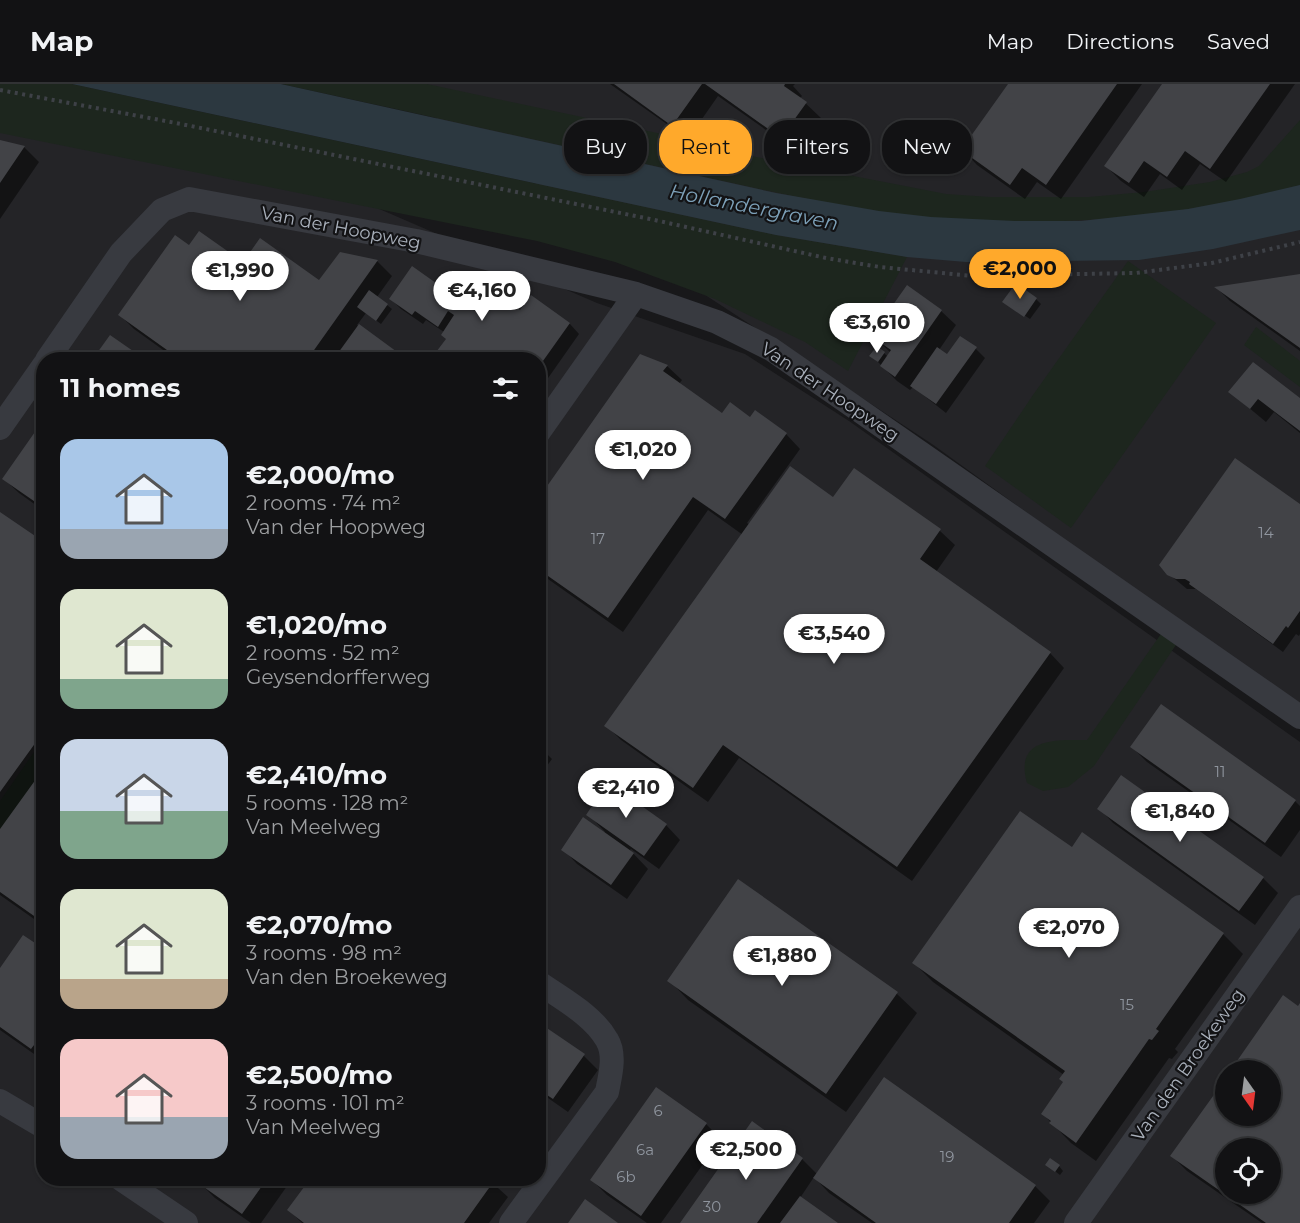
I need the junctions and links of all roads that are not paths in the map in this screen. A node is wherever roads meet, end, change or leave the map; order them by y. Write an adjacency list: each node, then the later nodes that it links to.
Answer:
1 (636, 294): 2 (street, Van der Hoopweg); 4 (street); 6 (street, Van der Hoopweg)
2 (53, 352)
3 (36, 376): 5 (street)
4 (546, 422)
5 (0, 428)
6 (1300, 717)
7 (1300, 907): 16 (street, Van den Broekeweg)
8 (546, 988): 11 (street)
9 (0, 1101): 10 (street)
10 (36, 1122)
11 (546, 1175)
12 (131, 1186): 14 (street)
13 (538, 1186): 15 (street)
14 (186, 1223)
15 (511, 1223)
16 (1076, 1223)

